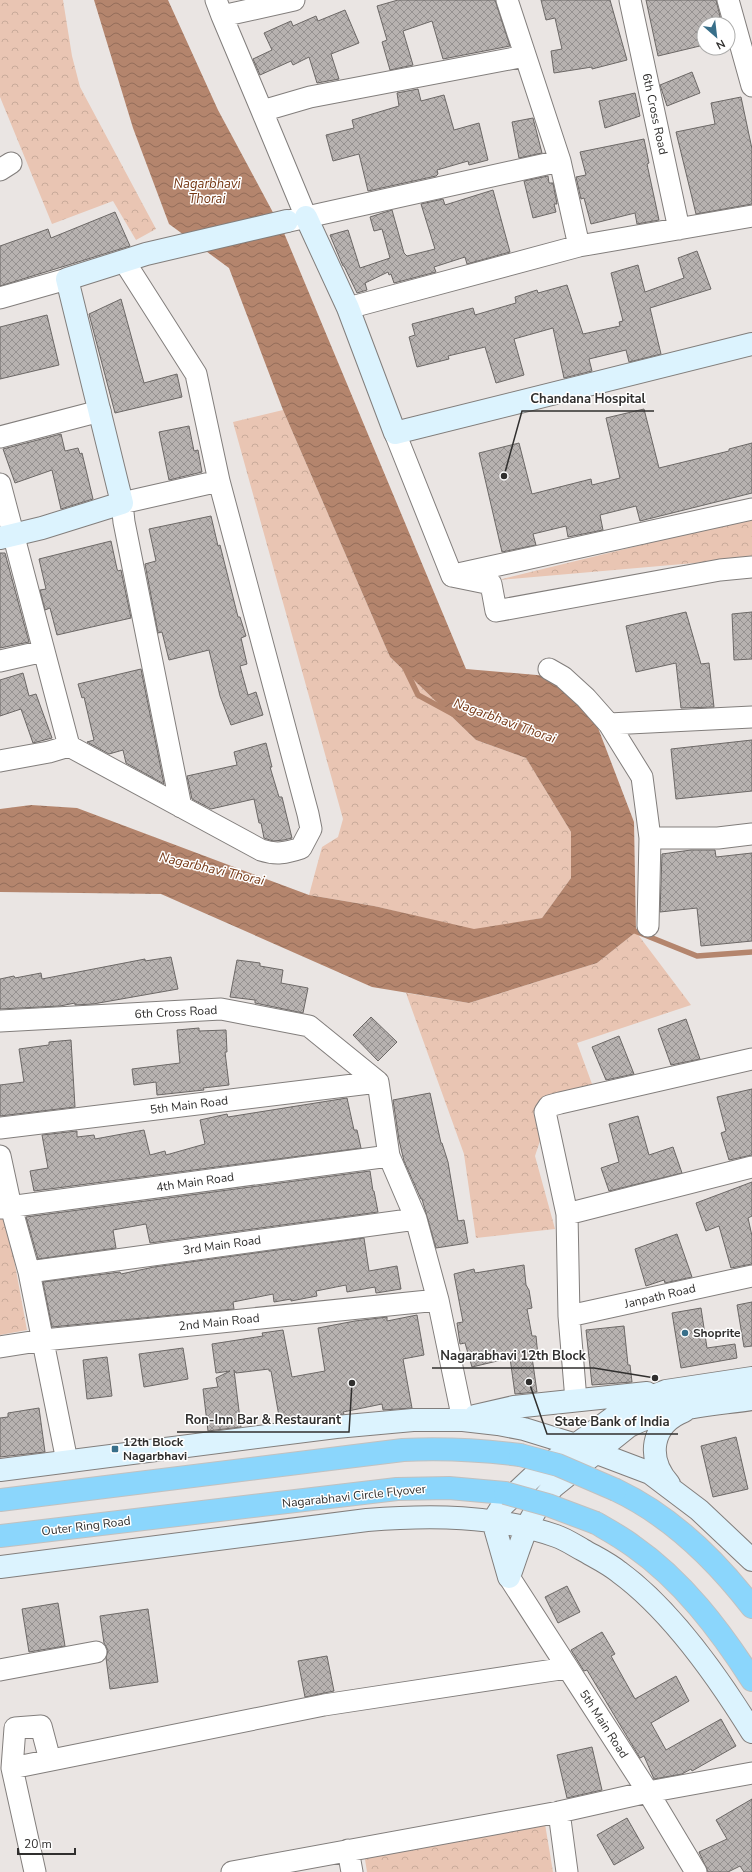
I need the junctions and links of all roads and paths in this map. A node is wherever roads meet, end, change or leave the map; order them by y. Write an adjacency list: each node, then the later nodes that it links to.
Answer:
1 (294, 0): 5 (street)
2 (507, 0): 7 (street)
3 (630, 0): 13 (street, 6th Cross Road)
4 (728, 0): 6 (street)
5 (219, 8): 9 (street)
6 (744, 26): 8 (street)
7 (525, 56): 9 (street); 10 (street)
8 (752, 86)
9 (262, 111): 12 (street)
10 (560, 161): 12 (street); 14 (street)
11 (752, 216): 13 (street)
12 (297, 219): 15 (street); 18 (street)
13 (679, 229): 14 (street)
14 (579, 246): 18 (street)
15 (124, 261): 16 (street); 23 (street)
16 (67, 279): 17 (street); 20 (street)
17 (0, 298)
18 (348, 308): 21 (street)
19 (752, 344): 21 (street)
20 (100, 412): 22 (street); 25 (street)
21 (395, 433): 29 (street)
22 (0, 437)
23 (219, 481): 25 (street); 37 (street)
24 (0, 484): 27 (street)
25 (122, 503): 27 (street); 37 (street)
26 (752, 509): 29 (street)
27 (7, 537): 30 (street)
28 (752, 567): 29 (street)
29 (452, 576)
30 (44, 651): 31 (street); 35 (street)
31 (0, 661)
32 (549, 670): 34 (street)
33 (752, 717): 34 (street)
34 (609, 724): 39 (street)
35 (69, 746): 36 (street); 37 (street)
36 (0, 761)
37 (181, 807)
38 (752, 834): 39 (street)
39 (650, 838): 40 (street)
40 (648, 926)
41 (0, 1021): 43 (street, 6th Cross Road)
42 (752, 1058): 49 (street)
43 (378, 1082): 44 (street, 5th Main Road); 46 (street)
44 (0, 1128)
45 (0, 1156): 48 (street)
46 (389, 1156): 48 (street, 4th Main Road); 50 (street)
47 (752, 1167): 49 (street)
48 (5, 1208): 51 (street)
49 (567, 1214): 54 (street)
50 (416, 1219): 51 (street, 3rd Main Road); 53 (street)
51 (29, 1272): 55 (street)
52 (752, 1276): 54 (street, Janpath Road)
53 (438, 1300): 55 (street, 2nd Main Road); 62 (street)
54 (569, 1316): 60 (street)
55 (44, 1340): 56 (street, 2nd Main Road); 65 (street)
56 (0, 1347)
57 (752, 1378): 58 (street)
58 (666, 1391): 60 (street); 63 (street)
59 (752, 1399): 61 (street)
60 (576, 1400): 62 (street)
61 (691, 1408): 64 (street); 67 (street)
62 (463, 1420): 63 (street); 65 (street)
63 (576, 1445): 64 (street); 70 (street)
64 (597, 1453): 67 (street); 71 (street)
65 (67, 1461): 66 (street)
66 (0, 1470)
67 (675, 1490): 73 (street)
68 (0, 1500): 76 (highway, bridge)
69 (171, 1516): 72 (highway, Outer Ring Road); 80 (highway, Nagarabhavi Circle Flyover, bridge)
70 (493, 1521): 71 (street); 74 (street); 75 (street)
71 (526, 1528): 75 (street); 81 (street)
72 (0, 1536)
73 (752, 1560)
74 (0, 1567)
75 (509, 1577): 78 (street, 5th Main Road)
76 (752, 1607)
77 (96, 1652): 79 (street)
78 (567, 1668): 82 (street); 85 (street, 5th Main Road)
79 (0, 1670)
80 (752, 1680)
81 (752, 1732)
82 (50, 1760): 83 (street); 83 (street)
83 (12, 1768): 88 (street)
84 (752, 1773): 85 (street)
85 (648, 1792): 86 (street); 92 (street, 5th Main Road)
86 (559, 1812): 87 (street); 91 (street)
87 (348, 1850): 89 (street); 90 (street)
88 (35, 1872)
89 (232, 1872)
90 (352, 1872)
91 (567, 1872)
92 (696, 1872)

